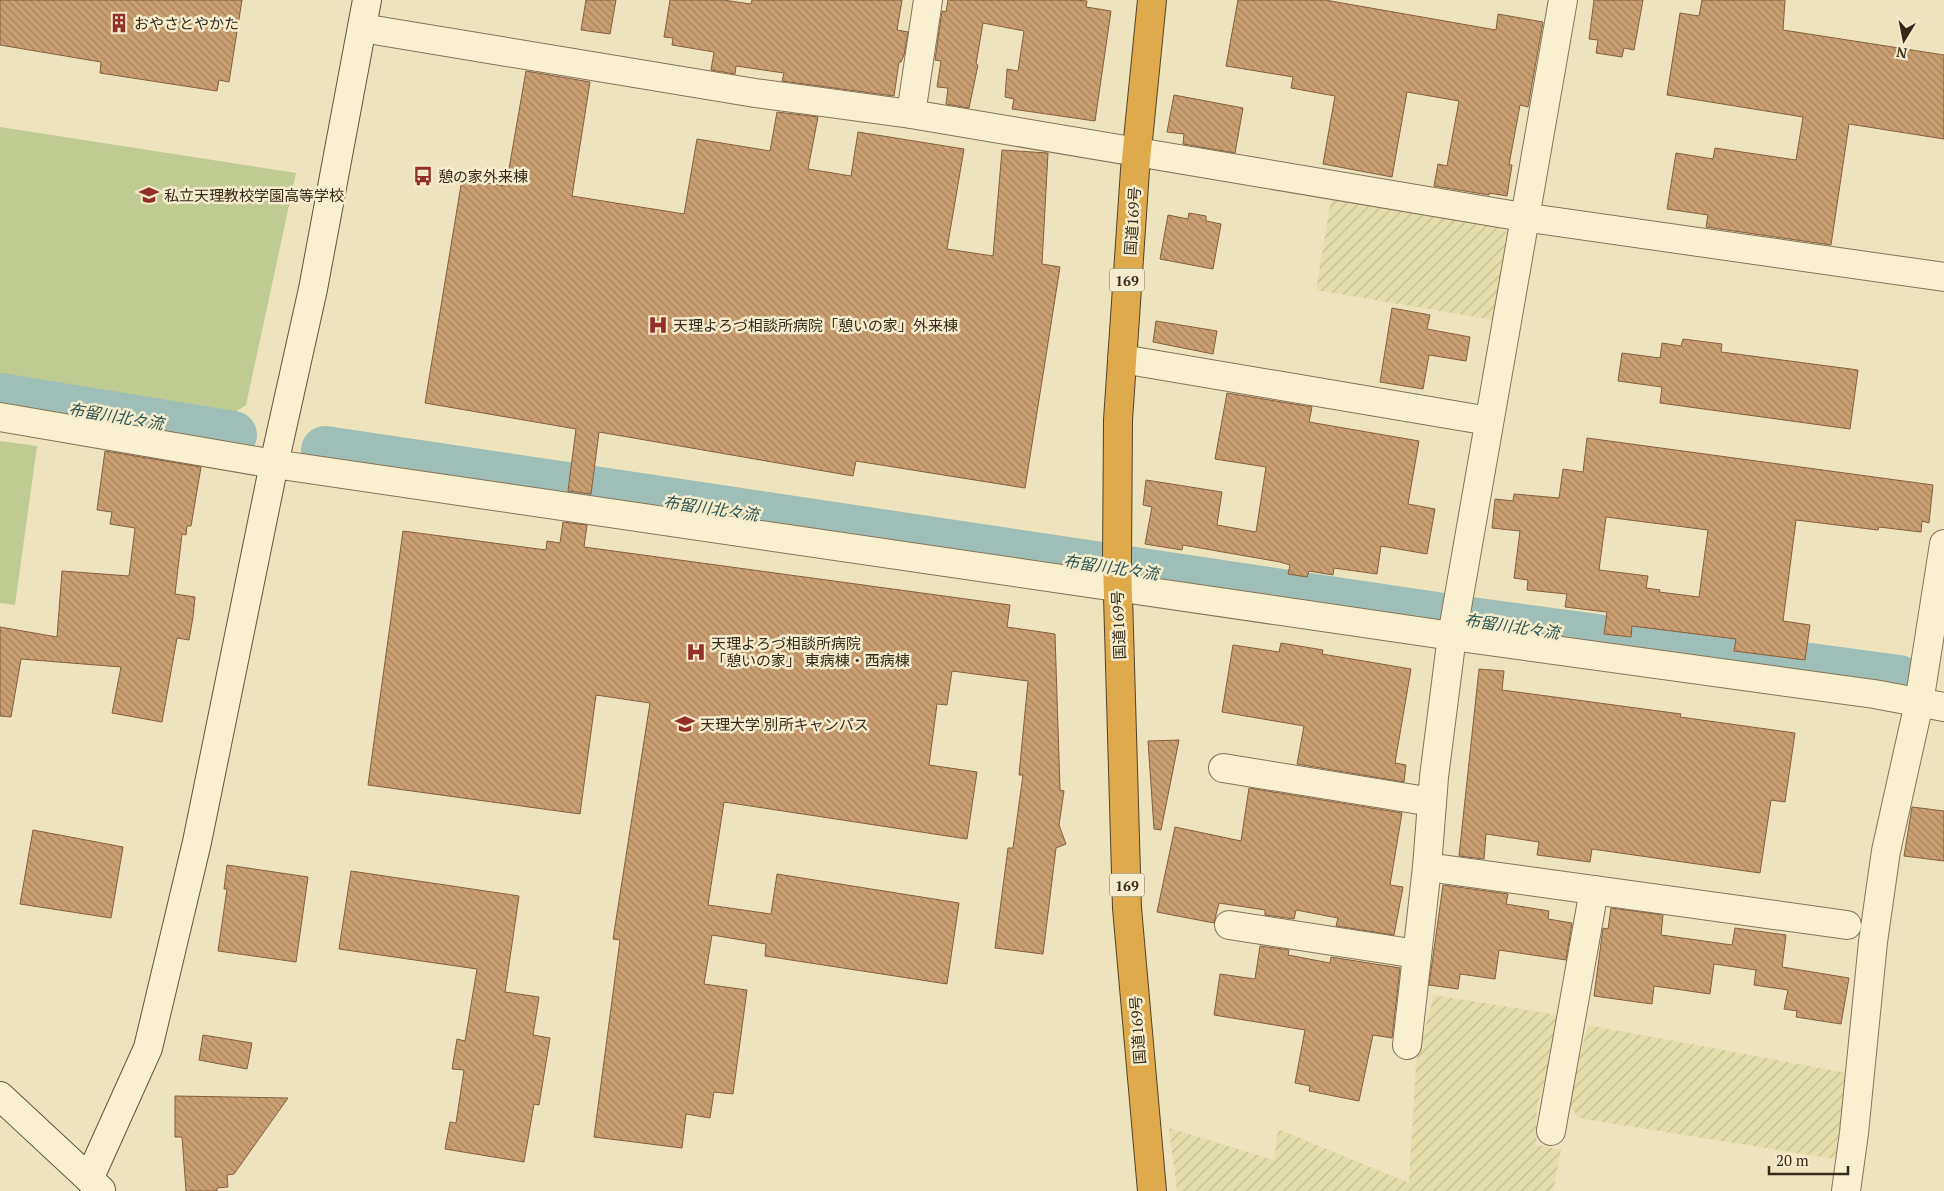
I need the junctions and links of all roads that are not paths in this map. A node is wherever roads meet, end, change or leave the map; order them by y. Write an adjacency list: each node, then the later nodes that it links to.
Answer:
1 (367, 0): 5 (street)
2 (928, 0): 6 (street)
3 (1152, 0): 7 (highway, 国道169号 / 169)
4 (1563, 0): 8 (street)
5 (362, 28): 6 (street); 13 (street)
6 (911, 114): 7 (street)
7 (1137, 153): 8 (street); 10 (highway, 国道169号 / 169)
8 (1524, 217): 9 (street); 12 (street)
9 (1944, 277)
10 (1122, 359): 12 (street); 15 (highway, 国道169号 / 169)
11 (0, 417): 13 (street)
12 (1489, 421): 16 (street)
13 (275, 457): 15 (street); 28 (street)
14 (1944, 544): 17 (street)
15 (1117, 575): 16 (street); 29 (highway, 国道169号 / 169)
16 (1454, 624): 17 (street); 19 (street)
17 (1931, 705): 30 (street)
18 (1223, 768): 19 (street)
19 (1432, 802): 20 (street)
20 (1427, 867): 21 (street); 24 (street)
21 (1594, 890): 22 (street); 27 (street)
22 (1847, 924)
23 (1229, 926): 24 (street)
24 (1417, 954): 25 (street)
25 (1407, 1045)
26 (0, 1096): 28 (street)
27 (1551, 1130)
28 (95, 1185)
29 (1152, 1191)
30 (1846, 1191)

